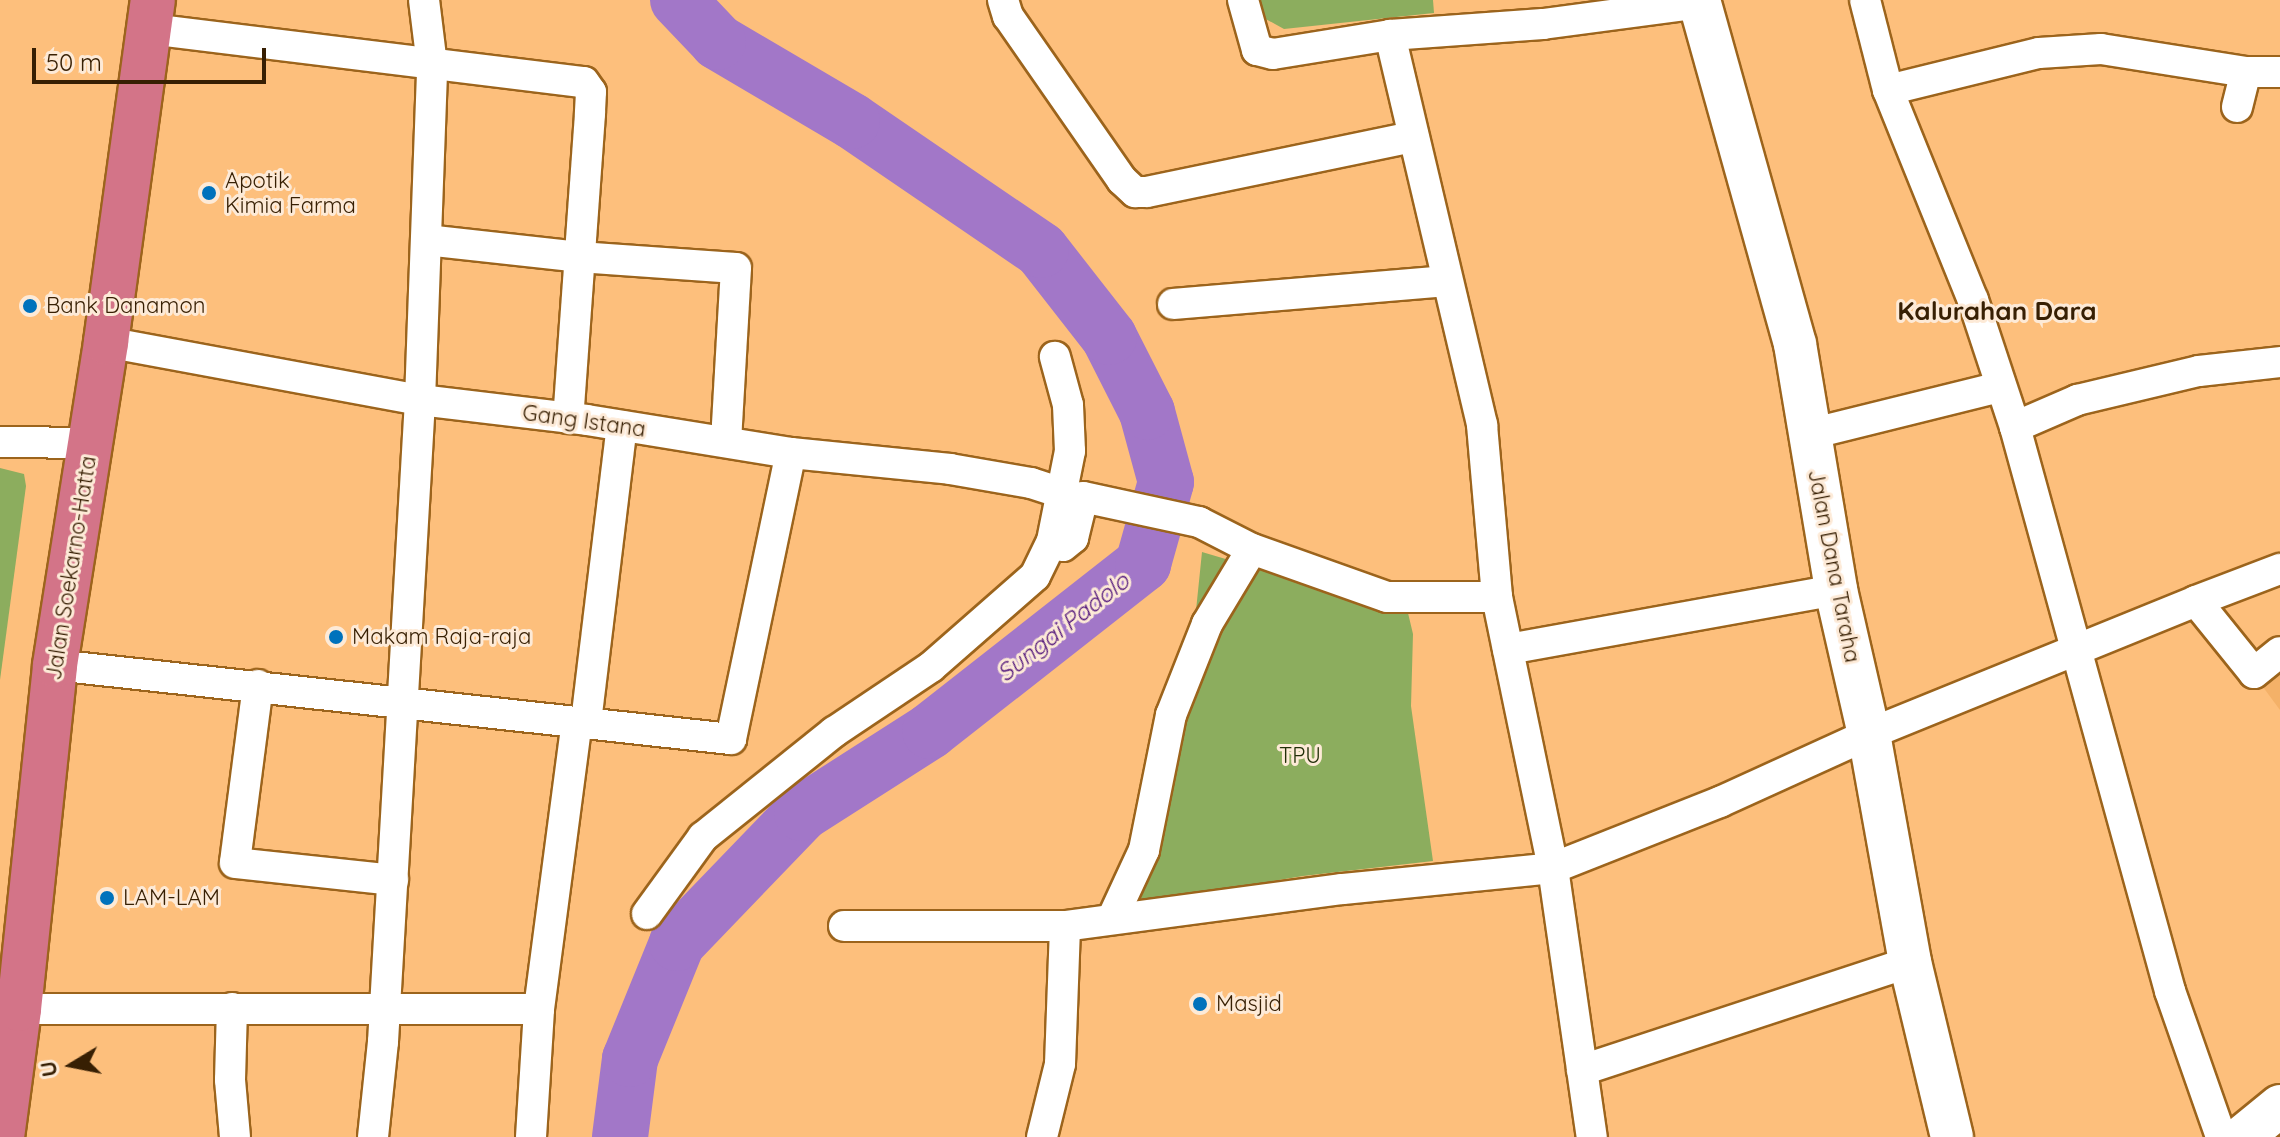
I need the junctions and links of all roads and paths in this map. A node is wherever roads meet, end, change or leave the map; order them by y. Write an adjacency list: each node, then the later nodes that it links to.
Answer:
1 (424, 0): 8 (street)
2 (1003, 0): 13 (street)
3 (1243, 0): 7 (street)
4 (1865, 0): 11 (street)
5 (1700, 1): 7 (street); 26 (street, Jalan Dana Taraha)
6 (152, 14): 8 (street); 18 (highway, Jalan Soekarno-Hatta)
7 (1390, 35): 13 (street)
8 (432, 65): 14 (street); 15 (street)
9 (2246, 72): 10 (street); 11 (street); 12 (street)
10 (2280, 72)
11 (1888, 90): 21 (street)
12 (2237, 107)
13 (1413, 137): 16 (street)
14 (426, 240): 15 (street); 22 (street)
15 (579, 257): 23 (street); 28 (street)
16 (1447, 281): 17 (street); 36 (street)
17 (1173, 304)
18 (106, 342): 22 (street, Gang Istana); 29 (highway, Jalan Soekarno-Hatta)
19 (1055, 357): 31 (street)
20 (2280, 362): 25 (street)
21 (2000, 387): 25 (street); 26 (street)
22 (420, 400): 23 (street, Gang Istana); 43 (street)
23 (568, 418): 24 (street, Gang Istana)
24 (622, 426): 28 (street, Gang Istana); 44 (street)
25 (2015, 427): 39 (street)
26 (1810, 434): 35 (street, Jalan Dana Taraha)
27 (0, 442): 29 (street)
28 (726, 442): 30 (street, Gang Istana)
29 (90, 443): 41 (highway, Jalan Soekarno-Hatta)
30 (791, 453): 31 (street, Gang Istana); 44 (street)
31 (1062, 493): 33 (street)
32 (1252, 549): 33 (street); 36 (street); 49 (street)
33 (1044, 563): 48 (street)
34 (2280, 569): 37 (street)
35 (1836, 590): 38 (street); 45 (street, Jalan Dana Taraha)
36 (1497, 597): 38 (street)
37 (2196, 601): 39 (street); 40 (street)
38 (1508, 649): 46 (street)
39 (2076, 650): 45 (street); 66 (street)
40 (2280, 652)
41 (55, 665): 42 (street); 56 (highway, Jalan Soekarno-Hatta)
42 (258, 685): 43 (street); 47 (street)
43 (404, 700): 44 (street); 47 (street)
44 (581, 721): 55 (street)
45 (1869, 734): 46 (street); 52 (street, Jalan Dana Taraha)
46 (1553, 868): 49 (street); 57 (street)
47 (393, 880): 54 (street)
48 (647, 914)
49 (1112, 919): 51 (street)
50 (844, 926): 51 (street)
51 (1065, 926): 64 (street)
52 (1910, 962): 57 (street); 59 (street, Jalan Dana Taraha)
53 (232, 1008): 54 (street); 56 (street); 61 (street)
54 (385, 1009): 55 (street); 62 (street)
55 (539, 1009): 63 (street)
56 (11, 1011): 60 (highway, Jalan Soekarno-Hatta)
57 (1582, 1070): 65 (street)
58 (2280, 1106): 67 (street)
59 (1948, 1136)
60 (2, 1137)
61 (235, 1137)
62 (373, 1137)
63 (531, 1137)
64 (1042, 1137)
65 (1592, 1137)
66 (2221, 1137)
67 (2242, 1137)

